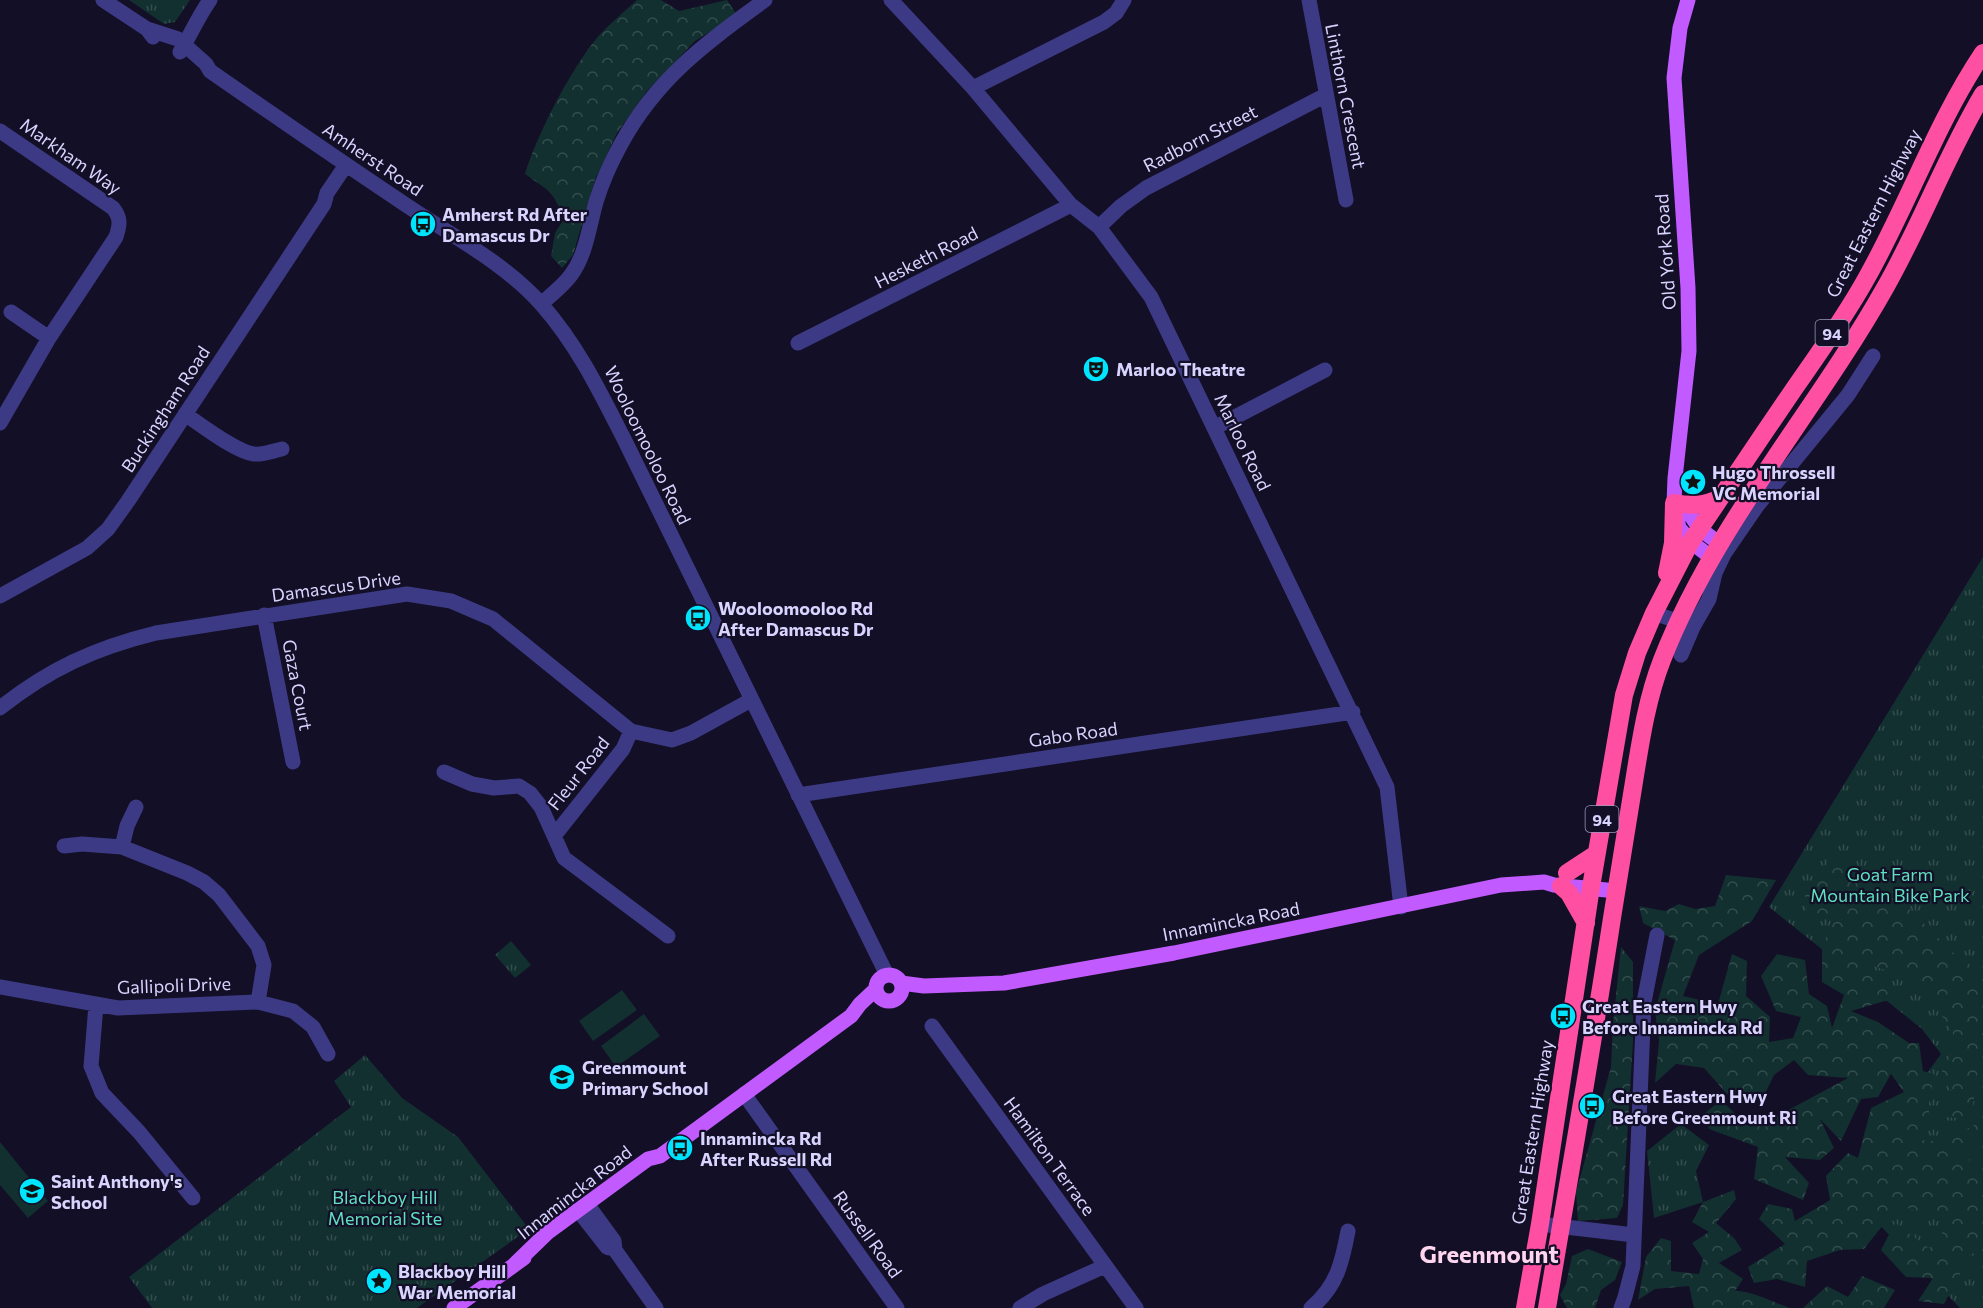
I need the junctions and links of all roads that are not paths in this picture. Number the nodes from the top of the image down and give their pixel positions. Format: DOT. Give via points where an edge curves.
graph roads {
  1 [pos="103,0"];
  2 [pos="210,0"];
  3 [pos="765,0"];
  4 [pos="891,0"];
  5 [pos="1124,0"];
  6 [pos="1309,0"];
  7 [pos="1688,0"];
  8 [pos="179,45"];
  9 [pos="1983,53"];
  10 [pos="973,88"];
  11 [pos="1983,94"];
  12 [pos="1326,95"];
  13 [pos="0,131"];
  14 [pos="350,168"];
  15 [pos="1346,200"];
  16 [pos="1071,205"];
  17 [pos="1099,228"];
  18 [pos="541,304"];
  19 [pos="11,312"];
  20 [pos="49,338"];
  21 [pos="798,343"];
  22 [pos="1873,356"];
  23 [pos="1325,370"];
  24 [pos="185,414"];
  25 [pos="0,423"];
  26 [pos="1214,428"];
  27 [pos="282,449"];
  28 [pos="1720,498"];
  29 [pos="1674,503"];
  30 [pos="1696,535"];
  31 [pos="1716,551"];
  32 [pos="0,596"];
  33 [pos="1657,607"];
  34 [pos="264,615"];
  35 [pos="1686,624"];
  36 [pos="1681,655"];
  37 [pos="751,700"];
  38 [pos="0,708"];
  39 [pos="1353,712"];
  40 [pos="631,731"];
  41 [pos="293,762"];
  42 [pos="444,772"];
  43 [pos="798,795"];
  44 [pos="136,807"];
  45 [pos="554,836"];
  46 [pos="64,846"];
  47 [pos="122,847"];
  48 [pos="1596,854"];
  49 [pos="1558,880"];
  50 [pos="1592,882"];
  51 [pos="1618,885"];
  52 [pos="1401,907"];
  53 [pos="1586,923"];
  54 [pos="1657,935"];
  55 [pos="668,936"];
  56 [pos="881,986"];
  57 [pos="0,987"];
  58 [pos="901,987"];
  59 [pos="258,1002"];
  60 [pos="96,1005"];
  61 [pos="932,1026"];
  62 [pos="328,1054"];
  63 [pos="744,1094"];
  64 [pos="193,1198"];
  65 [pos="586,1211"];
  66 [pos="1540,1224"];
  67 [pos="1561,1227"];
  68 [pos="1348,1231"];
  69 [pos="1634,1235"];
  70 [pos="1105,1266"];
  71 [pos="454,1308"];
  72 [pos="656,1308"];
  73 [pos="897,1308"];
  74 [pos="1020,1308"];
  75 [pos="1136,1308"];
  76 [pos="1311,1308"];
  77 [pos="1525,1308"];
  78 [pos="1547,1308"];
  79 [pos="1621,1308"];
  1 -- 8 [label="street, Amherst Road"];
  2 -- 8 [label="street" via="195,28"];
  3 -- 18 [label="street" via="708,41 645,106 605,177 571,275"];
  4 -- 10 [label="street, Marloo Road"];
  5 -- 10 [label="street" via="1116,14 1104,22"];
  6 -- 12 [label="street, Linthorn Crescent"];
  7 -- 29 [label="main road, Old York Road" via="1674,78 1689,351"];
  8 -- 14 [label="street, Amherst Road" via="210,71"];
  9 -- 28 [label="highway, Great Eastern Highway / 94" via="1947,114 1866,279"];
  10 -- 16 [label="street, Marloo Road"];
  11 -- 31 [label="highway, 94" via="1886,288"];
  12 -- 15 [label="street, Linthorn Crescent"];
  12 -- 17 [label="street, Radborn Street" via="1146,188"];
  13 -- 20 [label="street, Markham Way" via="105,201 119,215 116,237"];
  14 -- 18 [label="street, Amherst Road" via="497,265"];
  14 -- 24 [label="street, Buckingham Road" via="327,192 324,204"];
  16 -- 17 [label="street, Marloo Road"];
  16 -- 21 [label="street, Hesketh Road"];
  17 -- 26 [label="street, Marloo Road" via="1150,297"];
  18 -- 37 [label="street, Wooloomooloo Road" via="586,365"];
  19 -- 20 [label="street"];
  20 -- 25 [label="street, Markham Way"];
  22 -- 35 [label="street" via="1848,395 1757,506 1724,554 1709,599"];
  23 -- 26 [label="street"];
  24 -- 27 [label="street" via="251,454"];
  24 -- 32 [label="street, Buckingham Road" via="108,529 87,548"];
  26 -- 39 [label="street, Marloo Road"];
  28 -- 29 [label="highway" via="1709,504"];
  28 -- 30 [label="highway, Great Eastern Highway / 94"];
  29 -- 30 [label="main road" via="1687,510"];
  29 -- 33 [label="highway" via="1671,562"];
  30 -- 31 [label="main road"];
  30 -- 33 [label="highway, Great Eastern Highway / 94"];
  31 -- 35 [label="highway, 94"];
  33 -- 35 [label="street"];
  33 -- 48 [label="highway, Great Eastern Highway / 94" via="1624,695"];
  34 -- 38 [label="street, Damascus Drive" via="156,633 91,652 22,690"];
  34 -- 40 [label="street, Damascus Drive" via="407,594 451,601 493,619"];
  34 -- 41 [label="street, Gaza Court"];
  35 -- 36 [label="street"];
  35 -- 51 [label="highway, 94" via="1662,661 1641,735"];
  37 -- 40 [label="street, Damascus Drive" via="672,740"];
  37 -- 43 [label="street, Wooloomooloo Road"];
  39 -- 43 [label="street, Gabo Road"];
  39 -- 52 [label="street, Marloo Road" via="1387,787"];
  40 -- 45 [label="street, Fleur Road" via="623,749"];
  42 -- 45 [label="street" via="472,784 494,788 519,786 541,807"];
  43 -- 56 [label="street, Wooloomooloo Road" via="877,960"];
  44 -- 47 [label="street"];
  45 -- 55 [label="street" via="564,858"];
  46 -- 47 [label="street"];
  47 -- 59 [label="street" via="187,873 219,895 258,946 264,965"];
  48 -- 49 [label="highway"];
  48 -- 50 [label="highway, Great Eastern Highway / 94"];
  49 -- 50 [label="main road, Innamincka Road"];
  49 -- 52 [label="main road, Innamincka Road" via="1501,885"];
  49 -- 53 [label="highway"];
  50 -- 51 [label="main road, Innamincka Road"];
  50 -- 53 [label="highway, Great Eastern Highway / 94"];
  51 -- 67 [label="highway, 94"];
  52 -- 58 [label="main road, Innamincka Road" via="1004,983 924,986 919,991"];
  53 -- 66 [label="highway, Great Eastern Highway / 94"];
  54 -- 69 [label="street" via="1644,1002"];
  56 -- 58 [label="main road" via="895,977"];
  56 -- 58 [label="main road, Innamincka Road" via="894,1000"];
  56 -- 63 [label="main road, Innamincka Road" via="863,1013 851,1016"];
  57 -- 60 [label="street, Gallipoli Drive"];
  59 -- 60 [label="street, Gallipoli Drive"];
  59 -- 62 [label="street, Gallipoli Drive" via="293,1011 313,1027"];
  60 -- 64 [label="street" via="91,1066 102,1093 140,1132"];
  61 -- 70 [label="street, Hamilton Terrace"];
  63 -- 65 [label="main road, Innamincka Road" via="660,1156 648,1159"];
  63 -- 73 [label="street, Russell Road"];
  65 -- 71 [label="main road, Innamincka Road" via="547,1233 515,1264"];
  65 -- 72 [label="street" via="614,1241 615,1250"];
  66 -- 67 [label="street"];
  66 -- 77 [label="highway, Great Eastern Highway / 94"];
  67 -- 69 [label="street"];
  67 -- 78 [label="highway, 94"];
  68 -- 76 [label="street" via="1341,1268"];
  69 -- 79 [label="street" via="1633,1266"];
  70 -- 74 [label="street"];
  70 -- 75 [label="street, Hamilton Terrace"];
}
